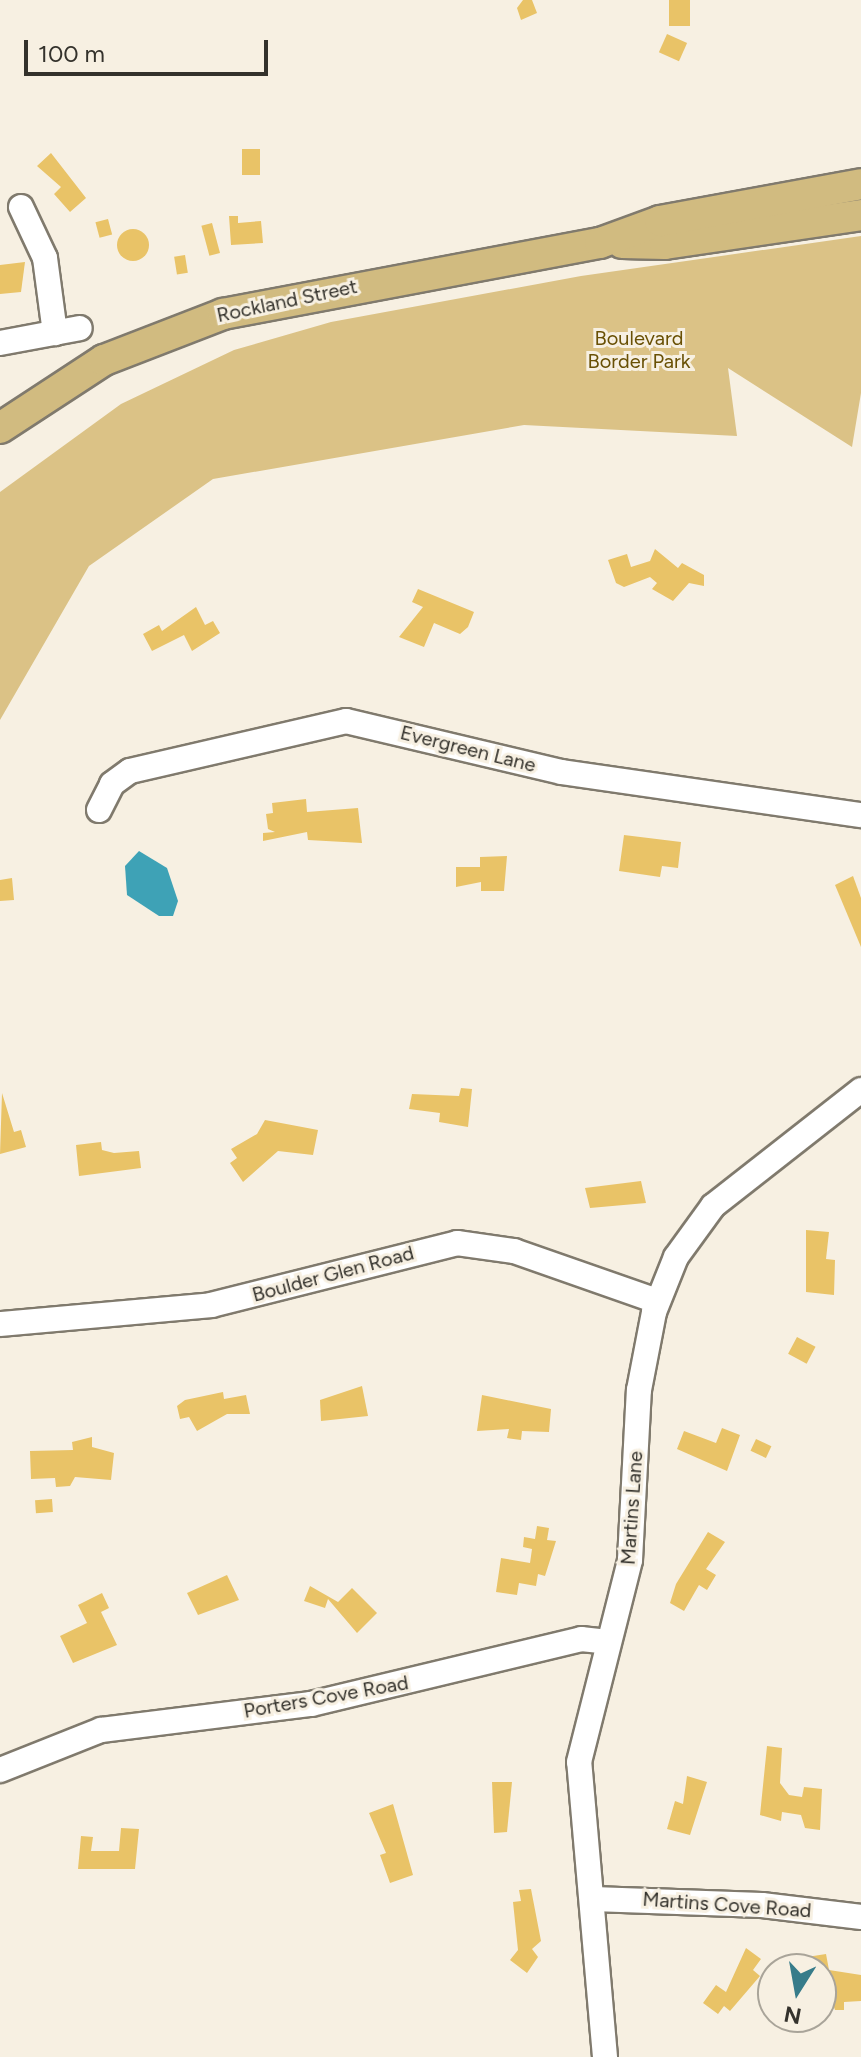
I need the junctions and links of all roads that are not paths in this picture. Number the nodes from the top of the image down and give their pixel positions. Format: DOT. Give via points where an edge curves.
graph roads {
  1 [pos="861,184"];
  2 [pos="21,207"];
  3 [pos="861,215"];
  4 [pos="600,243"];
  5 [pos="80,328"];
  6 [pos="55,333"];
  7 [pos="0,343"];
  8 [pos="35,401"];
  9 [pos="0,403"];
  10 [pos="0,428"];
  11 [pos="99,810"];
  12 [pos="861,815"];
  13 [pos="861,1090"];
  14 [pos="657,1301"];
  15 [pos="0,1324"];
  16 [pos="608,1642"];
  17 [pos="0,1770"];
  18 [pos="593,1899"];
  19 [pos="861,1917"];
  20 [pos="605,2057"];
  1 -- 4 [label="main road, Rockland Street" via="660,221"];
  2 -- 6 [label="street" via="45,258"];
  3 -- 4 [label="main road, Rockland Street" via="665,244"];
  4 -- 8 [label="main road, Rockland Street" via="223,314 134,345"];
  5 -- 6 [label="street"];
  6 -- 7 [label="street"];
  8 -- 9 [label="main road"];
  8 -- 10 [label="main road, Rockland Street"];
  11 -- 12 [label="street, Evergreen Lane" via="112,784 130,771 346,721 562,772"];
  13 -- 14 [label="street, Martins Lane" via="713,1206 676,1257"];
  14 -- 15 [label="street, Boulder Glen Road" via="514,1251 457,1243 211,1305"];
  14 -- 16 [label="street, Martins Lane" via="639,1390 633,1542"];
  16 -- 17 [label="street, Porters Cove Road" via="581,1639 311,1704 101,1730"];
  16 -- 18 [label="street, Martins Lane" via="579,1754"];
  18 -- 19 [label="street, Martins Cove Road" via="762,1905"];
  18 -- 20 [label="street, Martins Lane"];
}
